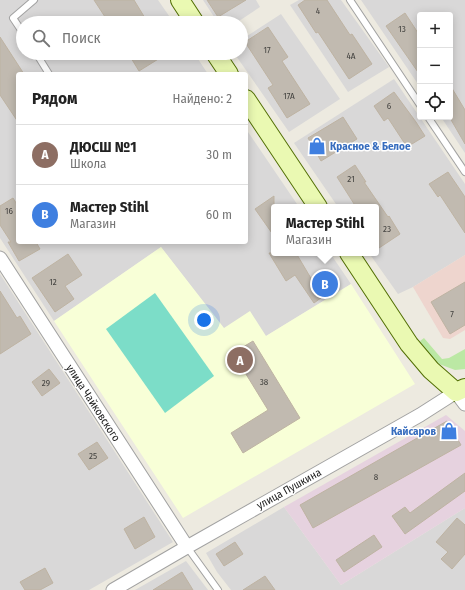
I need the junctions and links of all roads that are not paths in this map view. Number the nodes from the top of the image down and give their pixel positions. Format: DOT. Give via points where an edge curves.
graph roads {
  1 [pos="34,0"];
  2 [pos="180,0"];
  3 [pos="350,0"];
  4 [pos="190,16"];
  5 [pos="16,22"];
  6 [pos="40,60"];
  7 [pos="220,60"];
  8 [pos="48,72"];
  9 [pos="228,72"];
  10 [pos="417,100"];
  11 [pos="248,102"];
  12 [pos="430,120"];
  13 [pos="465,172"];
  14 [pos="316,204"];
  15 [pos="351,256"];
  16 [pos="0,258"];
  17 [pos="462,395"];
  18 [pos="186,547"];
  19 [pos="113,590"];
  20 [pos="218,590"];
  1 -- 5 [label="lane" via="13,18"];
  2 -- 4 [label="main road"];
  3 -- 10 [label="lane"];
  6 -- 8 [label="lane"];
  7 -- 9 [label="main road"];
  11 -- 14 [label="main road"];
  12 -- 13 [label="lane"];
  15 -- 17 [label="main road" via="409,344 431,370"];
  16 -- 18 [label="street, улица Чайковского"];
  17 -- 18 [label="street, улица Пушкина" via="413,418"];
  18 -- 19 [label="street, улица Пушкина"];
  18 -- 20 [label="lane"];
}
